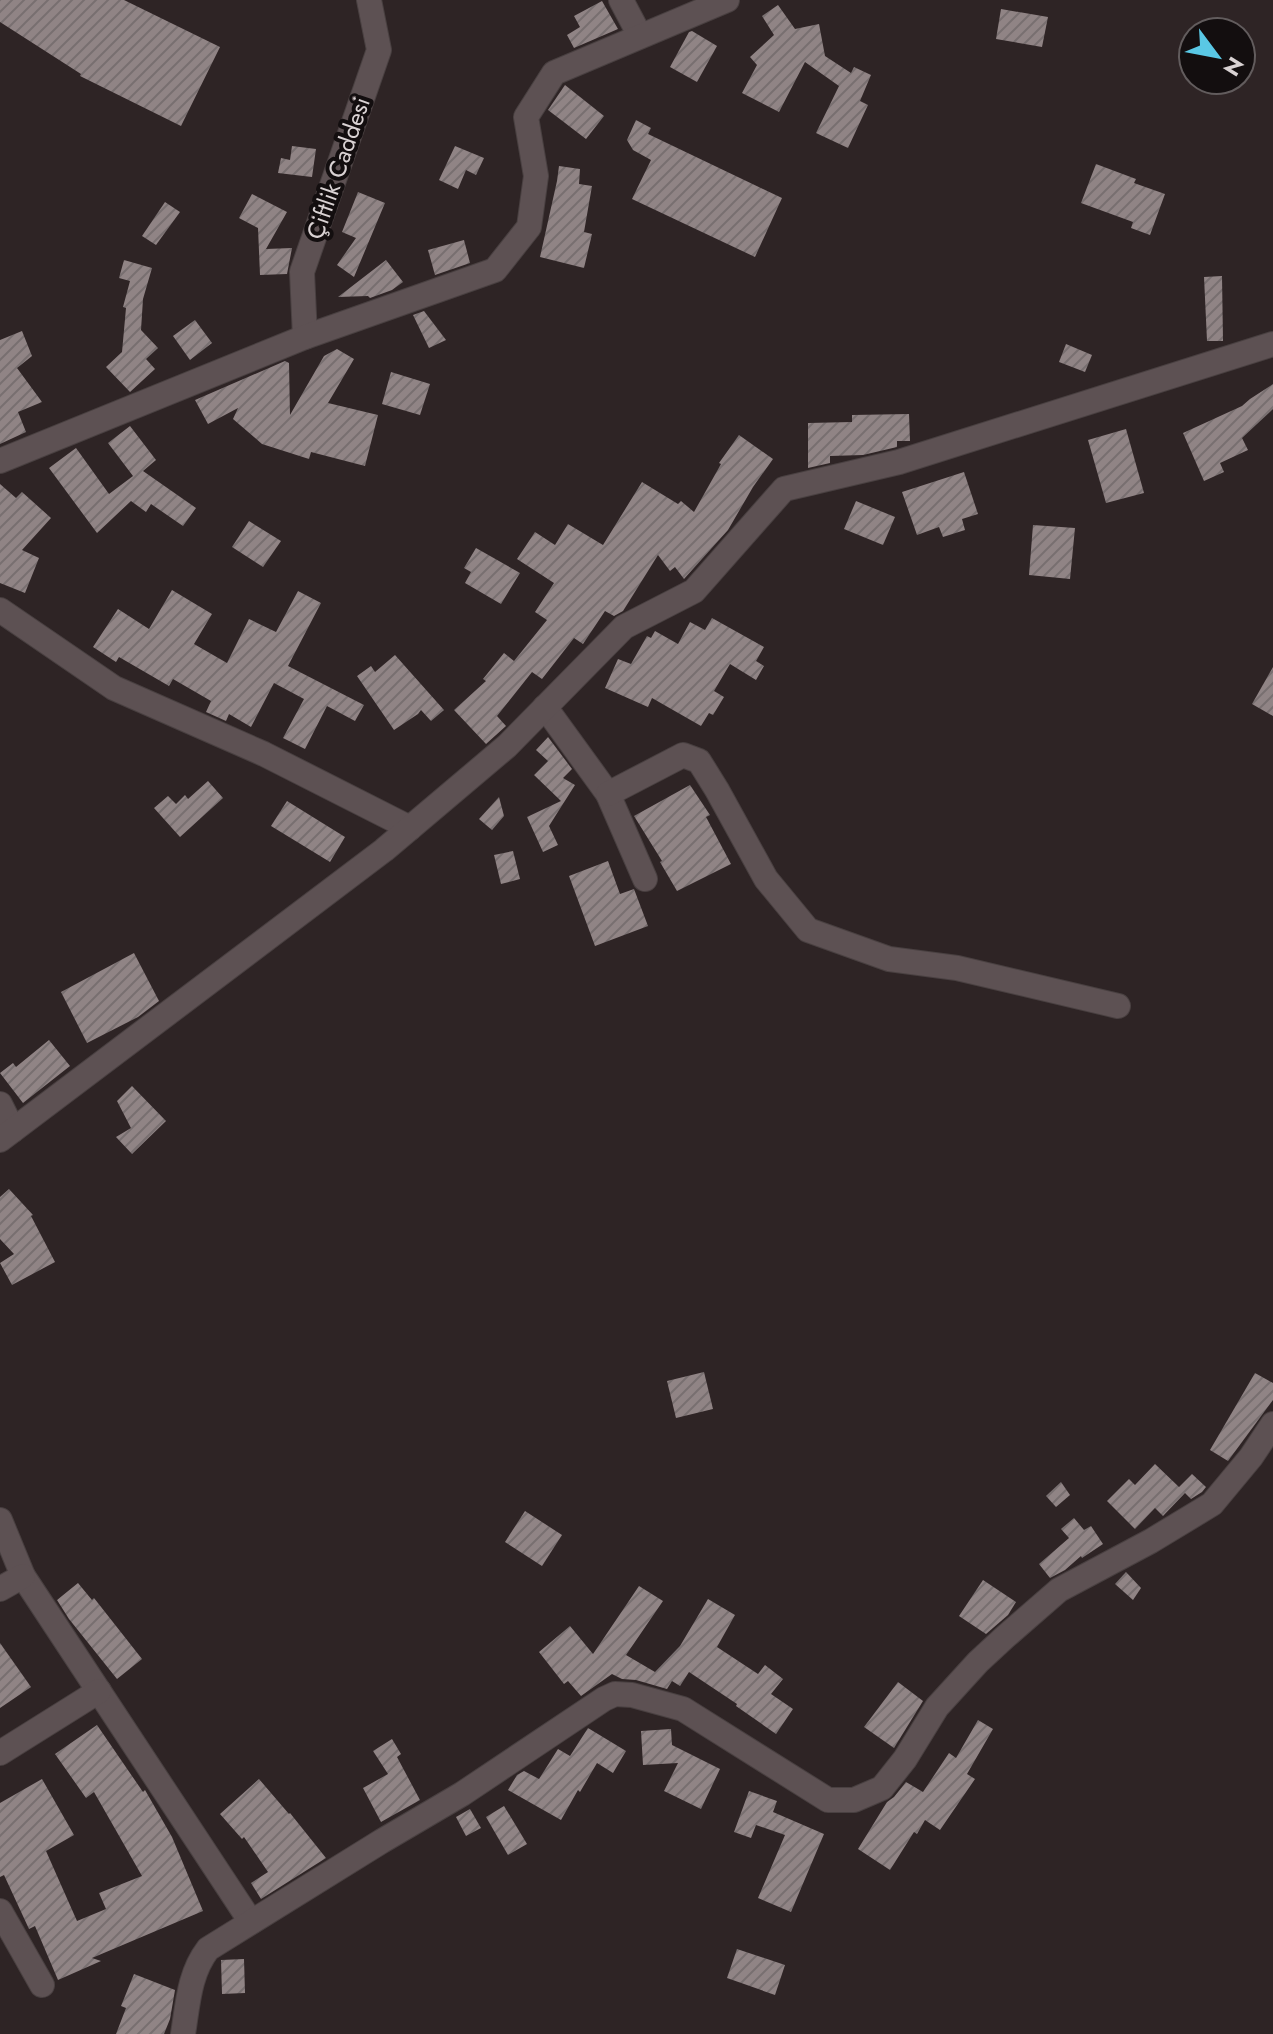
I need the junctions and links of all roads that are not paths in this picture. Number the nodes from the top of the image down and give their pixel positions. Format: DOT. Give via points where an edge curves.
graph roads {
  1 [pos="369,0"];
  2 [pos="621,0"];
  3 [pos="727,0"];
  4 [pos="640,36"];
  5 [pos="305,337"];
  6 [pos="1273,344"];
  7 [pos="0,461"];
  8 [pos="0,610"];
  9 [pos="545,707"];
  10 [pos="608,794"];
  11 [pos="410,828"];
  12 [pos="645,879"];
  13 [pos="1118,1006"];
  14 [pos="0,1104"];
  15 [pos="7,1135"];
  16 [pos="1273,1424"];
  17 [pos="0,1520"];
  18 [pos="23,1576"];
  19 [pos="0,1589"];
  20 [pos="99,1691"];
  21 [pos="0,1753"];
  22 [pos="0,1911"];
  23 [pos="251,1922"];
  24 [pos="42,1985"];
  25 [pos="183,2034"];
  1 -- 5 [label="street, Çiftlik Caddesi" via="379,50 302,272"];
  2 -- 4 [label="street"];
  3 -- 4 [label="street"];
  4 -- 5 [label="street" via="554,73 526,117 536,176 529,227 495,270"];
  5 -- 7 [label="street"];
  6 -- 9 [label="street" via="899,462 784,489 694,591 624,627"];
  8 -- 11 [label="street" via="114,688 264,754"];
  9 -- 10 [label="street"];
  9 -- 11 [label="street"];
  10 -- 12 [label="street"];
  10 -- 13 [label="street" via="683,755 699,761 766,879 808,930 889,959 957,968"];
  11 -- 15 [label="street"];
  14 -- 15 [label="street"];
  16 -- 23 [label="street" via="1212,1504 1059,1590 978,1662 937,1707 882,1788 854,1800 828,1800 683,1709 615,1694"];
  17 -- 18 [label="street"];
  18 -- 19 [label="street"];
  18 -- 20 [label="street"];
  20 -- 21 [label="street"];
  20 -- 23 [label="street"];
  22 -- 24 [label="street"];
  23 -- 25 [label="street" via="208,1949 198,1962"];
}
